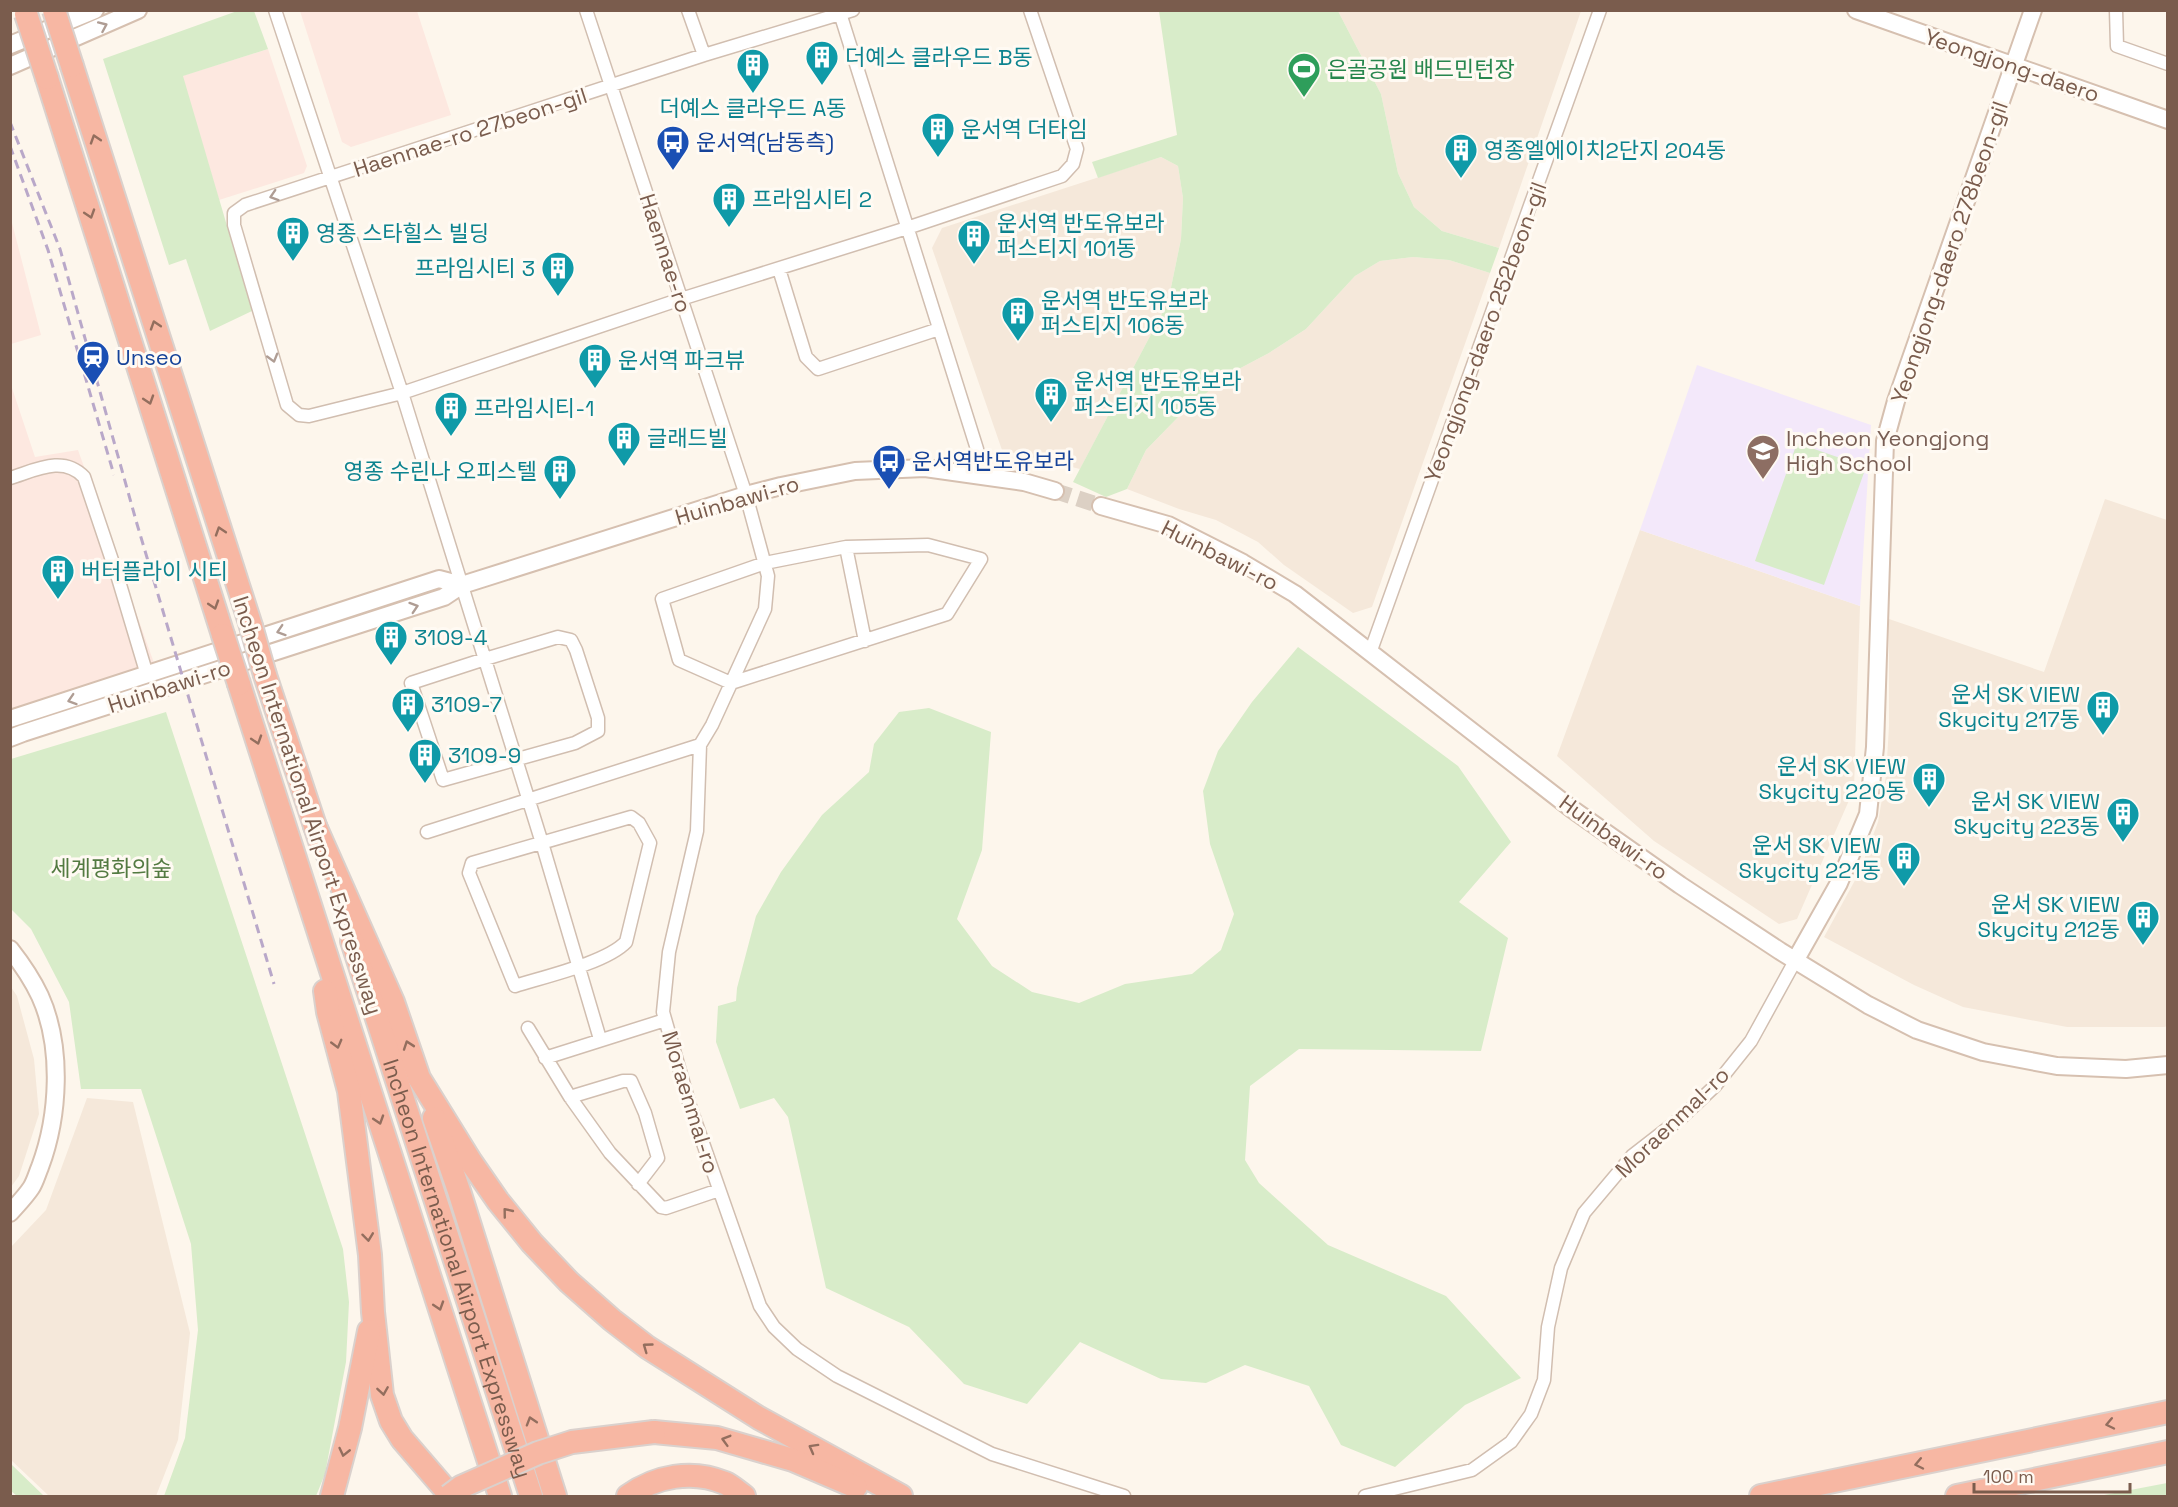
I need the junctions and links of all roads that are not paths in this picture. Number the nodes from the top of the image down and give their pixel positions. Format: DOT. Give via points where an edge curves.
graph roads {
  1 [pos="54,10"];
  2 [pos="95,10"];
  3 [pos="138,10"];
  4 [pos="275,10"];
  5 [pos="586,10"];
  6 [pos="688,10"];
  7 [pos="853,10"];
  8 [pos="1030,10"];
  9 [pos="1600,10"];
  10 [pos="1856,10"];
  11 [pos="2033,10"];
  12 [pos="2116,10"];
  13 [pos="26,12"];
  14 [pos="840,13"];
  15 [pos="10,45"];
  16 [pos="704,55"];
  17 [pos="2168,64"];
  18 [pos="2014,65"];
  19 [pos="10,66"];
  20 [pos="611,86"];
  21 [pos="2168,120"];
  22 [pos="330,178"];
  23 [pos="907,228"];
  24 [pos="779,269"];
  25 [pos="681,299"];
  26 [pos="939,330"];
  27 [pos="402,393"];
  28 [pos="970,474"];
  29 [pos="10,478"];
  30 [pos="1055,491"];
  31 [pos="746,495"];
  32 [pos="1101,506"];
  33 [pos="846,547"];
  34 [pos="765,563"];
  35 [pos="462,585"];
  36 [pos="865,641"];
  37 [pos="1370,653"];
  38 [pos="485,658"];
  39 [pos="147,675"];
  40 [pos="731,683"];
  41 [pos="10,719"];
  42 [pos="10,738"];
  43 [pos="700,746"];
  44 [pos="517,760"];
  45 [pos="528,801"];
  46 [pos="315,826"];
  47 [pos="426,832"];
  48 [pos="542,843"];
  49 [pos="316,925"];
  50 [pos="10,949"];
  51 [pos="1795,961"];
  52 [pos="578,966"];
  53 [pos="665,1020"];
  54 [pos="528,1028"];
  55 [pos="600,1039"];
  56 [pos="545,1058"];
  57 [pos="2168,1065"];
  58 [pos="420,1078"];
  59 [pos="570,1097"];
  60 [pos="638,1184"];
  61 [pos="719,1190"];
  62 [pos="10,1213"];
  63 [pos="373,1312"];
  64 [pos="2168,1412"];
  65 [pos="2168,1452"];
  66 [pos="332,1497"];
  67 [pos="450,1497"];
  68 [pos="500,1497"];
  69 [pos="531,1497"];
  70 [pos="555,1497"];
  71 [pos="628,1497"];
  72 [pos="744,1497"];
  73 [pos="879,1497"];
  74 [pos="901,1497"];
  75 [pos="1124,1497"];
  76 [pos="1365,1497"];
  77 [pos="1761,1497"];
  78 [pos="1957,1497"];
  46 -- 1 [label="highway, Incheon International Airport Expressway, one-way, bridge"];
  2 -- 15 [label="street"];
  19 -- 3 [label="street, one-way"];
  4 -- 22 [label="street"];
  5 -- 20 [label="street, Haennae-ro"];
  6 -- 16 [label="street"];
  7 -- 14 [label="street, Haennae-ro 27beon-gil"];
  8 -- 23 [label="street" via="1077,149 1073,164 1062,176"];
  9 -- 37 [label="street, Yeongjong-daero 252beon-gil"];
  10 -- 18 [label="street, Yeongjong-daero"];
  11 -- 18 [label="street, Yeongjong-daero 278beon-gil"];
  12 -- 17 [label="street" via="2116,46"];
  13 -- 49 [label="highway, Incheon International Airport Expressway, one-way, bridge"];
  14 -- 16 [label="street, Haennae-ro 27beon-gil"];
  14 -- 23 [label="street"];
  16 -- 20 [label="street, Haennae-ro 27beon-gil"];
  18 -- 21 [label="street, Yeongjong-daero"];
  18 -- 51 [label="street, Yeongjong-daero 278beon-gil" via="1885,441 1875,747 1868,814 1839,883"];
  20 -- 22 [label="street, Haennae-ro 27beon-gil"];
  20 -- 25 [label="street, Haennae-ro"];
  22 -- 27 [label="street"];
  22 -- 27 [label="street, Haennae-ro 27beon-gil, one-way" via="245,205 234,213 234,225 284,397 293,411 309,416"];
  23 -- 24 [label="street"];
  23 -- 26 [label="street"];
  24 -- 25 [label="street"];
  24 -- 26 [label="street" via="806,357 818,369"];
  25 -- 27 [label="street"];
  25 -- 31 [label="street, Haennae-ro"];
  26 -- 28 [label="street" via="977,449"];
  27 -- 35 [label="street"];
  28 -- 30 [label="street, Huinbawi-ro"];
  28 -- 31 [label="street, Huinbawi-ro" via="925,468 855,471"];
  29 -- 39 [label="street" via="57,465 73,468 84,477"];
  31 -- 34 [label="street, Moraenmal-ro"];
  31 -- 35 [label="street, Huinbawi-ro"];
  32 -- 37 [label="street, Huinbawi-ro" via="1168,525 1243,563 1295,594"];
  33 -- 34 [label="street"];
  33 -- 36 [label="street"];
  33 -- 36 [label="street" via="928,545 981,559 946,614"];
  34 -- 40 [label="street, Moraenmal-ro" via="765,609"];
  34 -- 40 [label="street" via="662,599 679,660"];
  35 -- 38 [label="street"];
  35 -- 39 [label="street, Huinbawi-ro, one-way" via="439,579"];
  42 -- 35 [label="street, Huinbawi-ro, one-way" via="444,597"];
  36 -- 40 [label="street"];
  37 -- 51 [label="street, Huinbawi-ro" via="1572,809"];
  38 -- 44 [label="street"];
  38 -- 44 [label="street" via="411,683 443,780"];
  38 -- 44 [label="street" via="558,637 571,640 598,718 598,730 575,743"];
  39 -- 41 [label="street, Huinbawi-ro, one-way"];
  40 -- 43 [label="street, Moraenmal-ro"];
  43 -- 45 [label="street"];
  43 -- 53 [label="street, Moraenmal-ro" via="697,831 669,952"];
  44 -- 45 [label="street"];
  45 -- 47 [label="street"];
  45 -- 48 [label="street"];
  58 -- 46 [label="highway, one-way" via="393,1002"];
  46 -- 69 [label="highway, Incheon International Airport Expressway"];
  48 -- 52 [label="street"];
  48 -- 52 [label="street" via="472,863 469,873 514,986"];
  48 -- 52 [label="street" via="630,817 639,823 650,843 626,942 618,950"];
  49 -- 63 [label="highway, one-way" via="328,1012 349,1091 370,1255"];
  49 -- 68 [label="highway, Incheon International Airport Expressway, one-way"];
  50 -- 62 [label="street" via="40,997 52,1035 56,1076 54,1113 46,1148 32,1187"];
  51 -- 57 [label="street, Huinbawi-ro" via="1917,1030 1983,1052 2057,1066 2126,1069"];
  51 -- 76 [label="street, Moraenmal-ro" via="1751,1041 1715,1086 1632,1156 1584,1213 1561,1268 1548,1327 1544,1380 1531,1414 1510,1442 1472,1470"];
  52 -- 55 [label="street"];
  53 -- 55 [label="street"];
  53 -- 61 [label="street, Moraenmal-ro"];
  54 -- 56 [label="street"];
  55 -- 56 [label="street"];
  56 -- 59 [label="street"];
  70 -- 58 [label="highway, one-way"];
  74 -- 58 [label="highway, one-way" via="717,1393 612,1320 569,1282 498,1201"];
  59 -- 60 [label="street"];
  59 -- 60 [label="street" via="631,1081 658,1158"];
  60 -- 61 [label="street" via="666,1208"];
  61 -- 75 [label="street, Moraenmal-ro" via="760,1306 774,1327 797,1349 837,1376 992,1454"];
  63 -- 66 [label="highway, one-way"];
  63 -- 67 [label="highway, one-way" via="382,1395 391,1421"];
  64 -- 77 [label="highway, one-way"];
  65 -- 78 [label="highway"];
  73 -- 67 [label="highway, one-way, bridge" via="793,1460 717,1437 654,1432 572,1442 461,1487"];
  71 -- 72 [label="highway" via="643,1486 674,1476 726,1484"];
}
